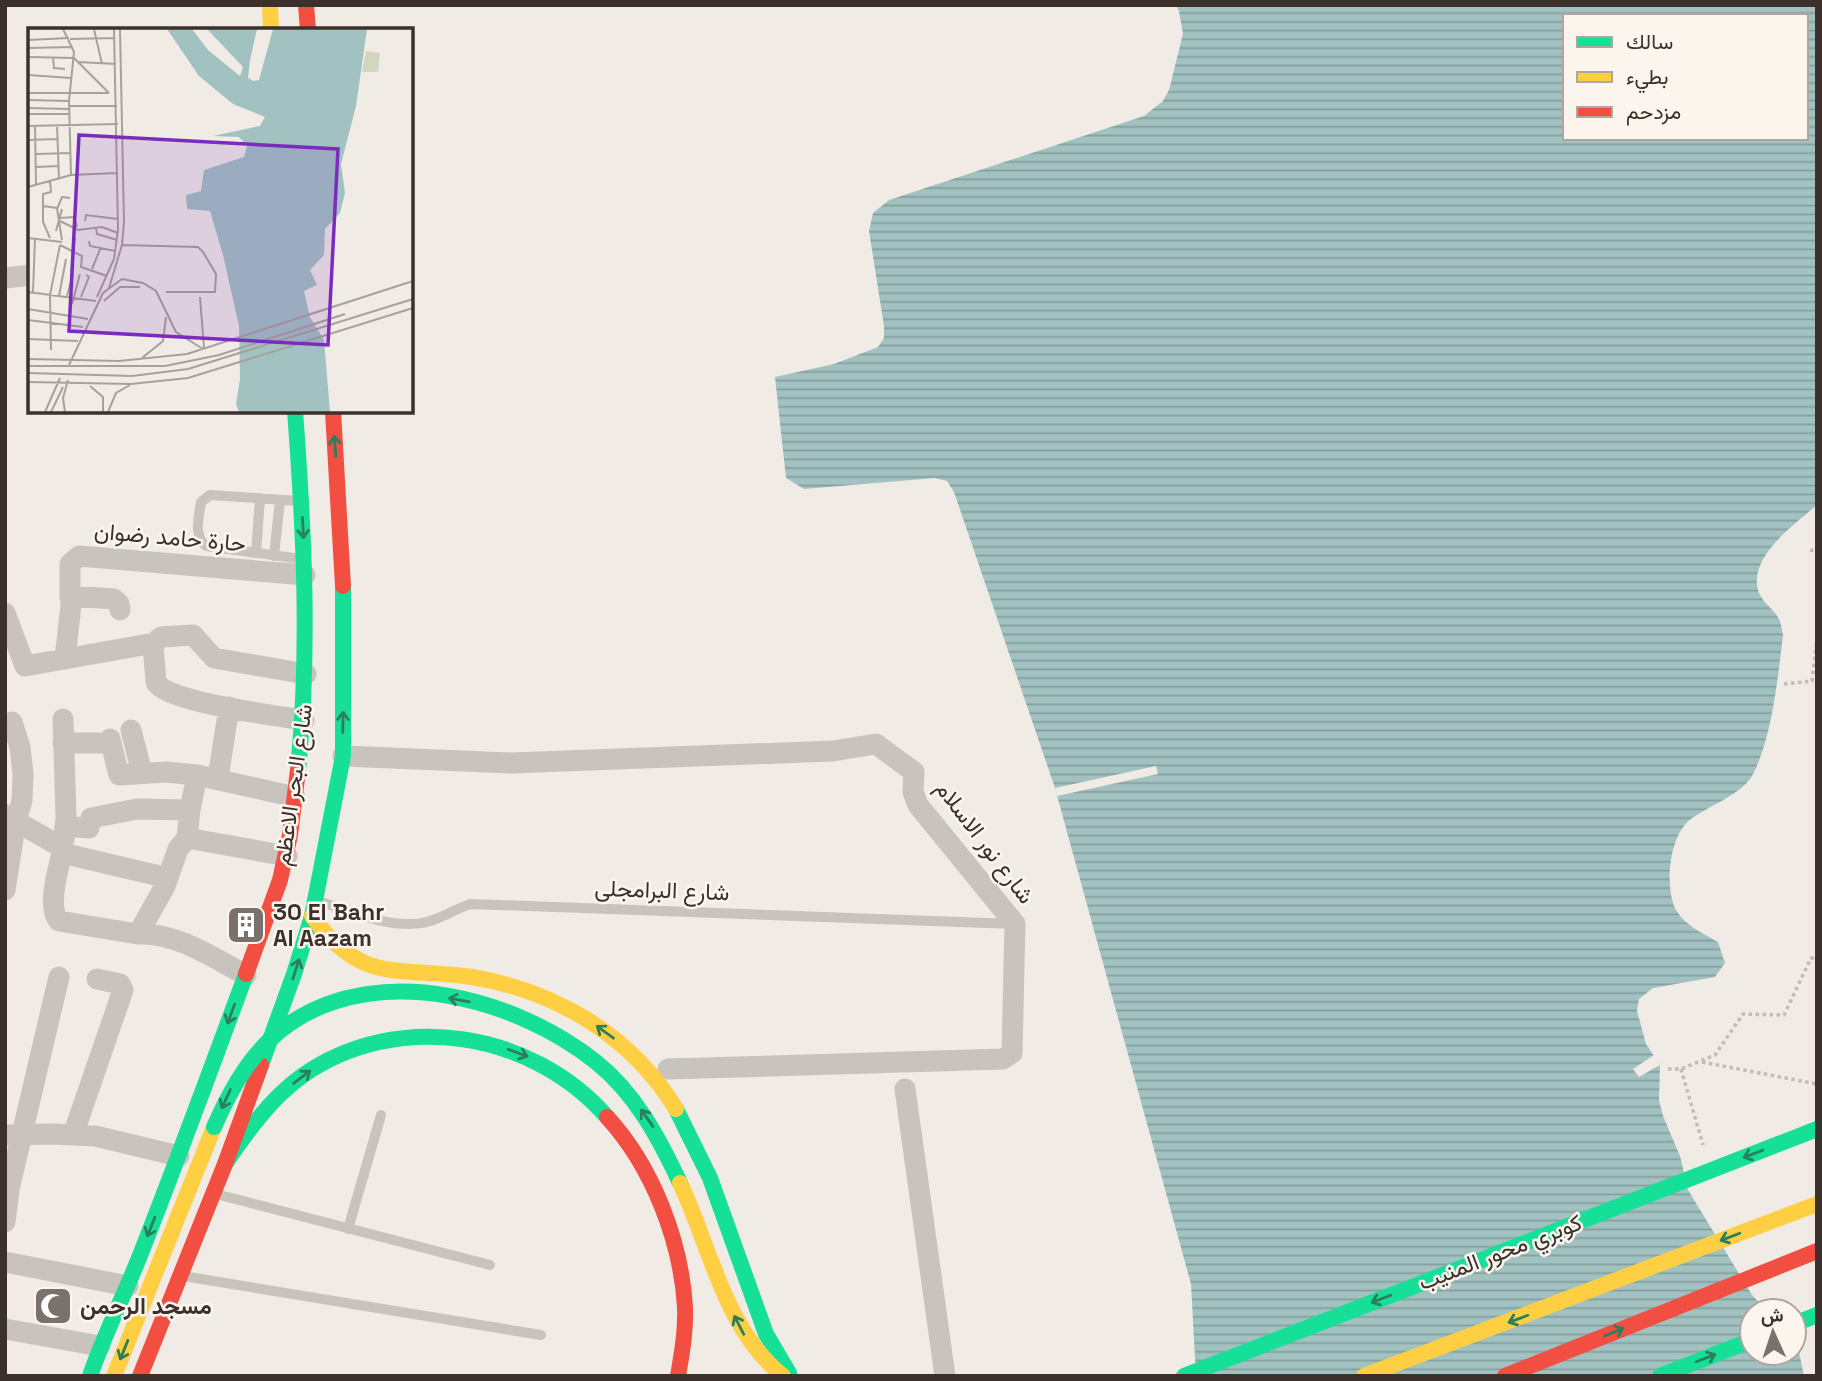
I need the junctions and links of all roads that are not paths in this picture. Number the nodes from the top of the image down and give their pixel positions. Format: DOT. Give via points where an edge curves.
graph roads {
  1 [pos="270,5"];
  2 [pos="306,5"];
  3 [pos="271,28"];
  4 [pos="308,28"];
  5 [pos="28,275"];
  6 [pos="5,278"];
  7 [pos="295,413"];
  8 [pos="333,413"];
  9 [pos="260,498"];
  10 [pos="280,500"];
  11 [pos="302,501"];
  12 [pos="256,553"];
  13 [pos="274,555"];
  14 [pos="305,567"];
  15 [pos="70,598"];
  16 [pos="120,610"];
  17 [pos="5,613"];
  18 [pos="10,642"];
  19 [pos="153,645"];
  20 [pos="65,659"];
  21 [pos="306,674"];
  22 [pos="229,707"];
  23 [pos="63,719"];
  24 [pos="304,720"];
  25 [pos="12,722"];
  26 [pos="131,730"];
  27 [pos="63,743"];
  28 [pos="343,756"];
  29 [pos="142,773"];
  30 [pos="207,777"];
  31 [pos="295,797"];
  32 [pos="190,810"];
  33 [pos="11,818"];
  34 [pos="65,826"];
  35 [pos="175,844"];
  36 [pos="62,851"];
  37 [pos="287,856"];
  38 [pos="168,878"];
  39 [pos="5,890"];
  40 [pos="313,908"];
  41 [pos="1015,923"];
  42 [pos="138,934"];
  43 [pos="246,975"];
  44 [pos="59,977"];
  45 [pos="97,979"];
  46 [pos="668,1069"];
  47 [pos="905,1088"];
  48 [pos="381,1115"];
  49 [pos="1817,1129"];
  50 [pos="14,1134"];
  51 [pos="73,1135"];
  52 [pos="179,1156"];
  53 [pos="225,1164"];
  54 [pos="213,1194"];
  55 [pos="1817,1204"];
  56 [pos="5,1222"];
  57 [pos="348,1229"];
  58 [pos="1817,1251"];
  59 [pos="5,1262"];
  60 [pos="490,1265"];
  61 [pos="180,1275"];
  62 [pos="128,1286"];
  63 [pos="5,1329"];
  64 [pos="541,1335"];
  65 [pos="1738,1345"];
  66 [pos="100,1346"];
  67 [pos="90,1376"];
  68 [pos="114,1376"];
  69 [pos="140,1376"];
  70 [pos="678,1376"];
  71 [pos="783,1376"];
  72 [pos="791,1376"];
  73 [pos="944,1376"];
  74 [pos="1184,1376"];
  75 [pos="1364,1376"];
  76 [pos="1505,1376"];
  77 [pos="1660,1376"];
  1 -- 3 [label="main road"];
  2 -- 4 [label="main road"];
  5 -- 6 [label="street"];
  7 -- 11 [label="main road, شارع البحر الاعظم"];
  28 -- 8 [label="main road, شارع البحر الاعظم, one-way" via="343,595"];
  9 -- 10 [label="lane"];
  9 -- 12 [label="lane"];
  9 -- 12 [label="lane" via="206,497 201,502 198,534 206,546"];
  10 -- 11 [label="lane"];
  10 -- 13 [label="lane"];
  11 -- 14 [label="main road, شارع البحر الاعظم, one-way"];
  12 -- 13 [label="lane"];
  13 -- 14 [label="lane"];
  14 -- 15 [label="street, حارة حامد رضوان" via="79,556 70,564"];
  14 -- 21 [label="main road, شارع البحر الاعظم"];
  15 -- 16 [label="street" via="114,599"];
  15 -- 20 [label="street, حارة حامد رضوان"];
  17 -- 18 [label="street"];
  18 -- 20 [label="street" via="24,666"];
  19 -- 20 [label="street" via="115,658"];
  19 -- 21 [label="street" via="161,637 193,635 214,658"];
  19 -- 22 [label="street" via="159,688"];
  21 -- 24 [label="main road, شارع البحر الاعظم"];
  22 -- 24 [label="street"];
  22 -- 30 [label="street"];
  23 -- 27 [label="street"];
  24 -- 31 [label="main road, شارع البحر الاعظم"];
  25 -- 33 [label="street" via="23,774 22,801"];
  26 -- 29 [label="street"];
  27 -- 29 [label="street" via="105,741 119,775"];
  27 -- 34 [label="street"];
  28 -- 40 [label="main road, شارع البحر الاعظم"];
  28 -- 41 [label="street, شارع نور الاسلام" via="511,763 833,751 876,744 914,772 918,805"];
  29 -- 30 [label="street"];
  30 -- 31 [label="street"];
  30 -- 32 [label="street"];
  31 -- 37 [label="main road, شارع البحر الاعظم"];
  32 -- 34 [label="street" via="137,809 90,818 89,828"];
  32 -- 35 [label="street"];
  33 -- 36 [label="street"];
  33 -- 39 [label="street"];
  34 -- 36 [label="street"];
  35 -- 37 [label="street"];
  35 -- 38 [label="street"];
  36 -- 38 [label="street"];
  36 -- 42 [label="street" via="52,903 59,921"];
  37 -- 43 [label="main road, شارع البحر الاعظم"];
  38 -- 42 [label="street"];
  40 -- 41 [label="lane, شارع البرامجلى" via="411,924 471,904"];
  53 -- 40 [label="main road, شارع البحر الاعظم, one-way"];
  72 -- 40 [label="main road, one-way" via="765,1334 722,1208 684,1124 661,1085 631,1051 594,1023 514,988 475,978 370,965 347,955 328,938"];
  41 -- 46 [label="street, شارع نور الاسلام" via="1014,1046 1007,1058"];
  42 -- 43 [label="street" via="171,939"];
  43 -- 52 [label="main road, شارع البحر الاعظم, one-way"];
  44 -- 50 [label="street"];
  45 -- 51 [label="street" via="120,984 122,990"];
  47 -- 73 [label="street"];
  48 -- 57 [label="lane"];
  49 -- 74 [label="main road, كوبري محور المنيب, one-way, bridge"];
  50 -- 51 [label="street"];
  50 -- 56 [label="street"];
  51 -- 52 [label="street"];
  52 -- 62 [label="main road, شارع البحر الاعظم, one-way"];
  53 -- 54 [label="main road, شارع البحر الاعظم"];
  53 -- 70 [label="main road, one-way" via="259,1115 284,1090 345,1053 379,1041 450,1036 485,1041 526,1056 598,1106 626,1140 647,1178 677,1257 684,1297 685,1338"];
  54 -- 57 [label="lane"];
  54 -- 61 [label="main road, شارع البحر الاعظم"];
  55 -- 75 [label="main road, one-way"];
  57 -- 60 [label="lane"];
  76 -- 58 [label="main road, one-way"];
  59 -- 62 [label="street"];
  61 -- 64 [label="lane"];
  61 -- 69 [label="main road, شارع البحر الاعظم"];
  62 -- 66 [label="main road, شارع البحر الاعظم"];
  63 -- 66 [label="street"];
  77 -- 65 [label="main road, one-way"];
  66 -- 67 [label="main road, شارع البحر الاعظم"];
  71 -- 68 [label="main road, one-way, bridge" via="740,1330 671,1161 626,1090 570,1043 505,1011 420,993 386,992 321,1006 274,1036 243,1068 226,1096"];
}
